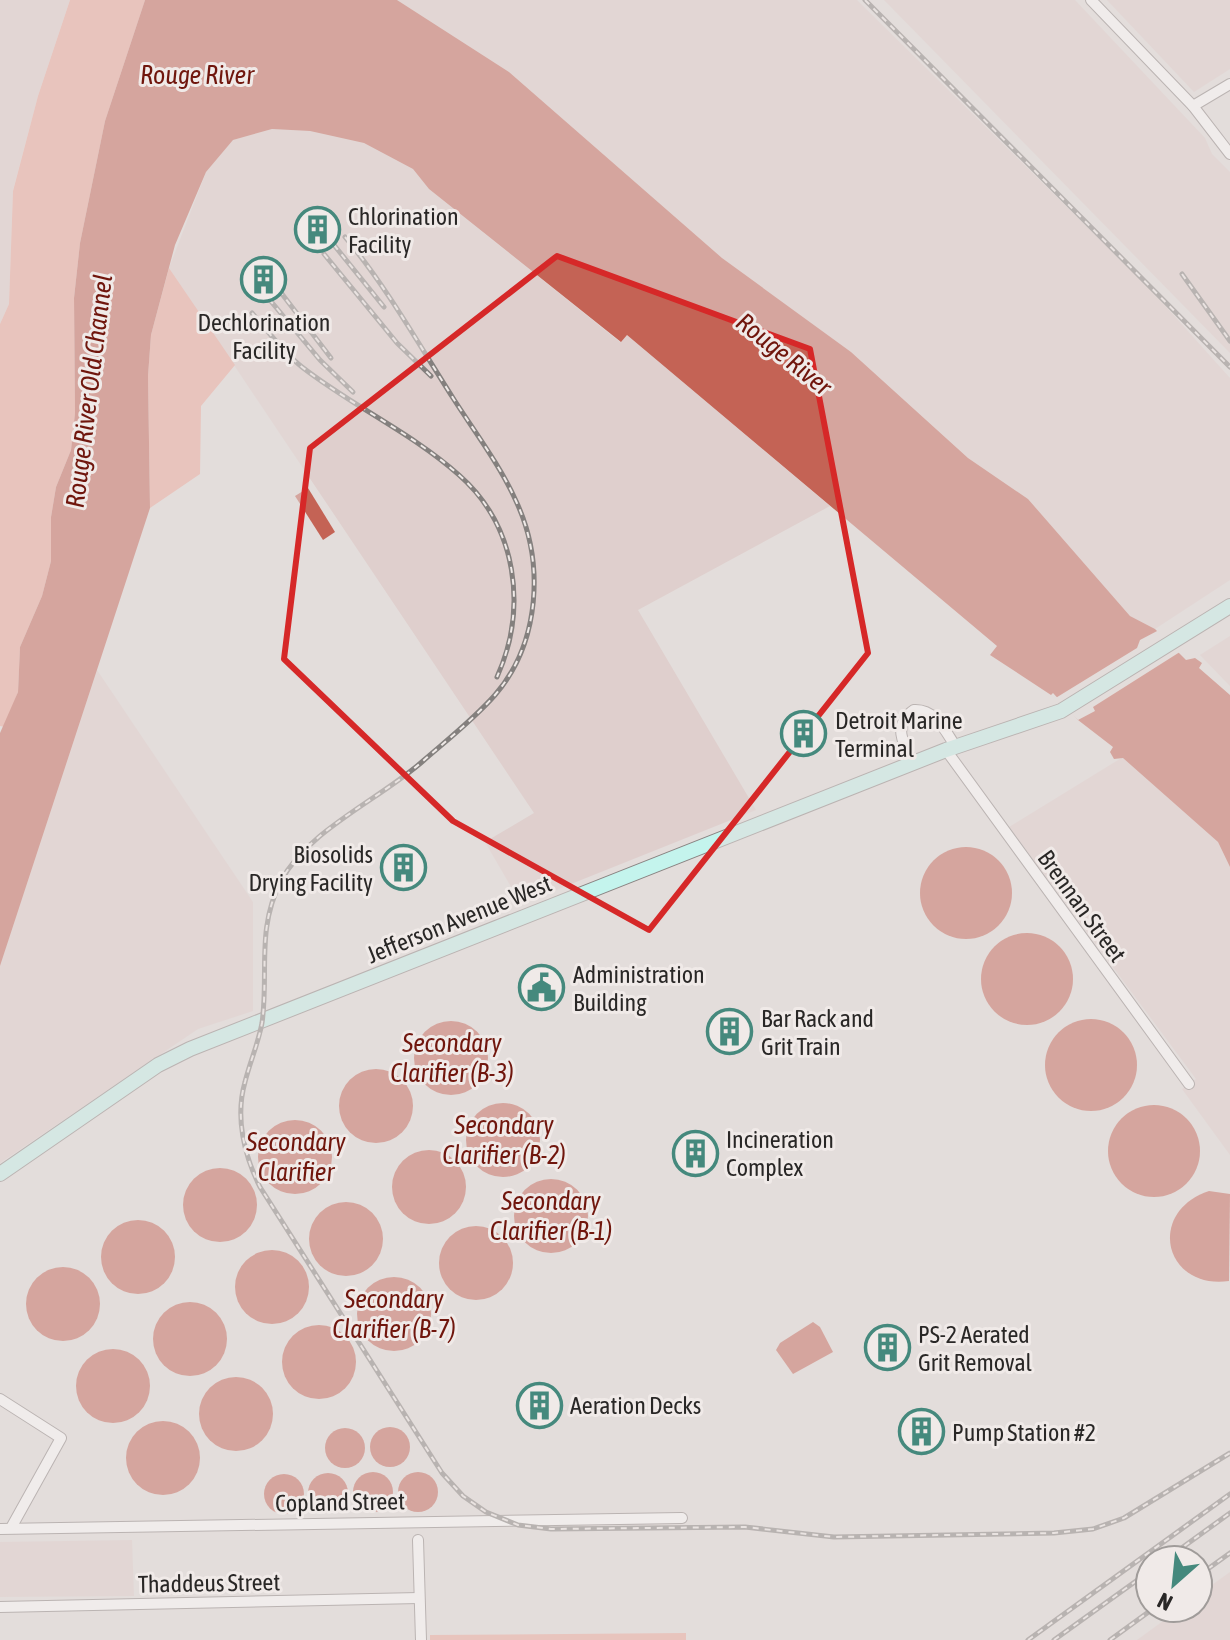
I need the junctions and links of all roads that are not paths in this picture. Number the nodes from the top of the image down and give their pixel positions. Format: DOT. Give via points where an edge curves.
graph roads {
  1 [pos="1091,0"];
  2 [pos="1230,84"];
  3 [pos="1193,106"];
  4 [pos="1230,154"];
  5 [pos="1230,606"];
  6 [pos="951,748"];
  7 [pos="913,763"];
  8 [pos="1189,1084"];
  9 [pos="0,1174"];
  10 [pos="0,1399"];
  11 [pos="682,1518"];
  12 [pos="5,1529"];
  13 [pos="418,1540"];
  14 [pos="419,1598"];
  15 [pos="0,1607"];
  16 [pos="421,1640"];
  1 -- 3 [label="street"];
  2 -- 3 [label="street"];
  3 -- 4 [label="street"];
  5 -- 6 [label="main road, Jefferson Avenue West" via="1061,711"];
  6 -- 7 [label="main road, Jefferson Avenue West"];
  6 -- 7 [label="street, Brennan Street" via="934,715 914,710 901,730"];
  6 -- 8 [label="street, Brennan Street"];
  7 -- 9 [label="main road, Jefferson Avenue West" via="190,1049 158,1065"];
  10 -- 12 [label="street" via="61,1438"];
  11 -- 12 [label="street, Copland Street"];
  13 -- 14 [label="street"];
  14 -- 15 [label="street, Thaddeus Street"];
  14 -- 16 [label="street"];
}
